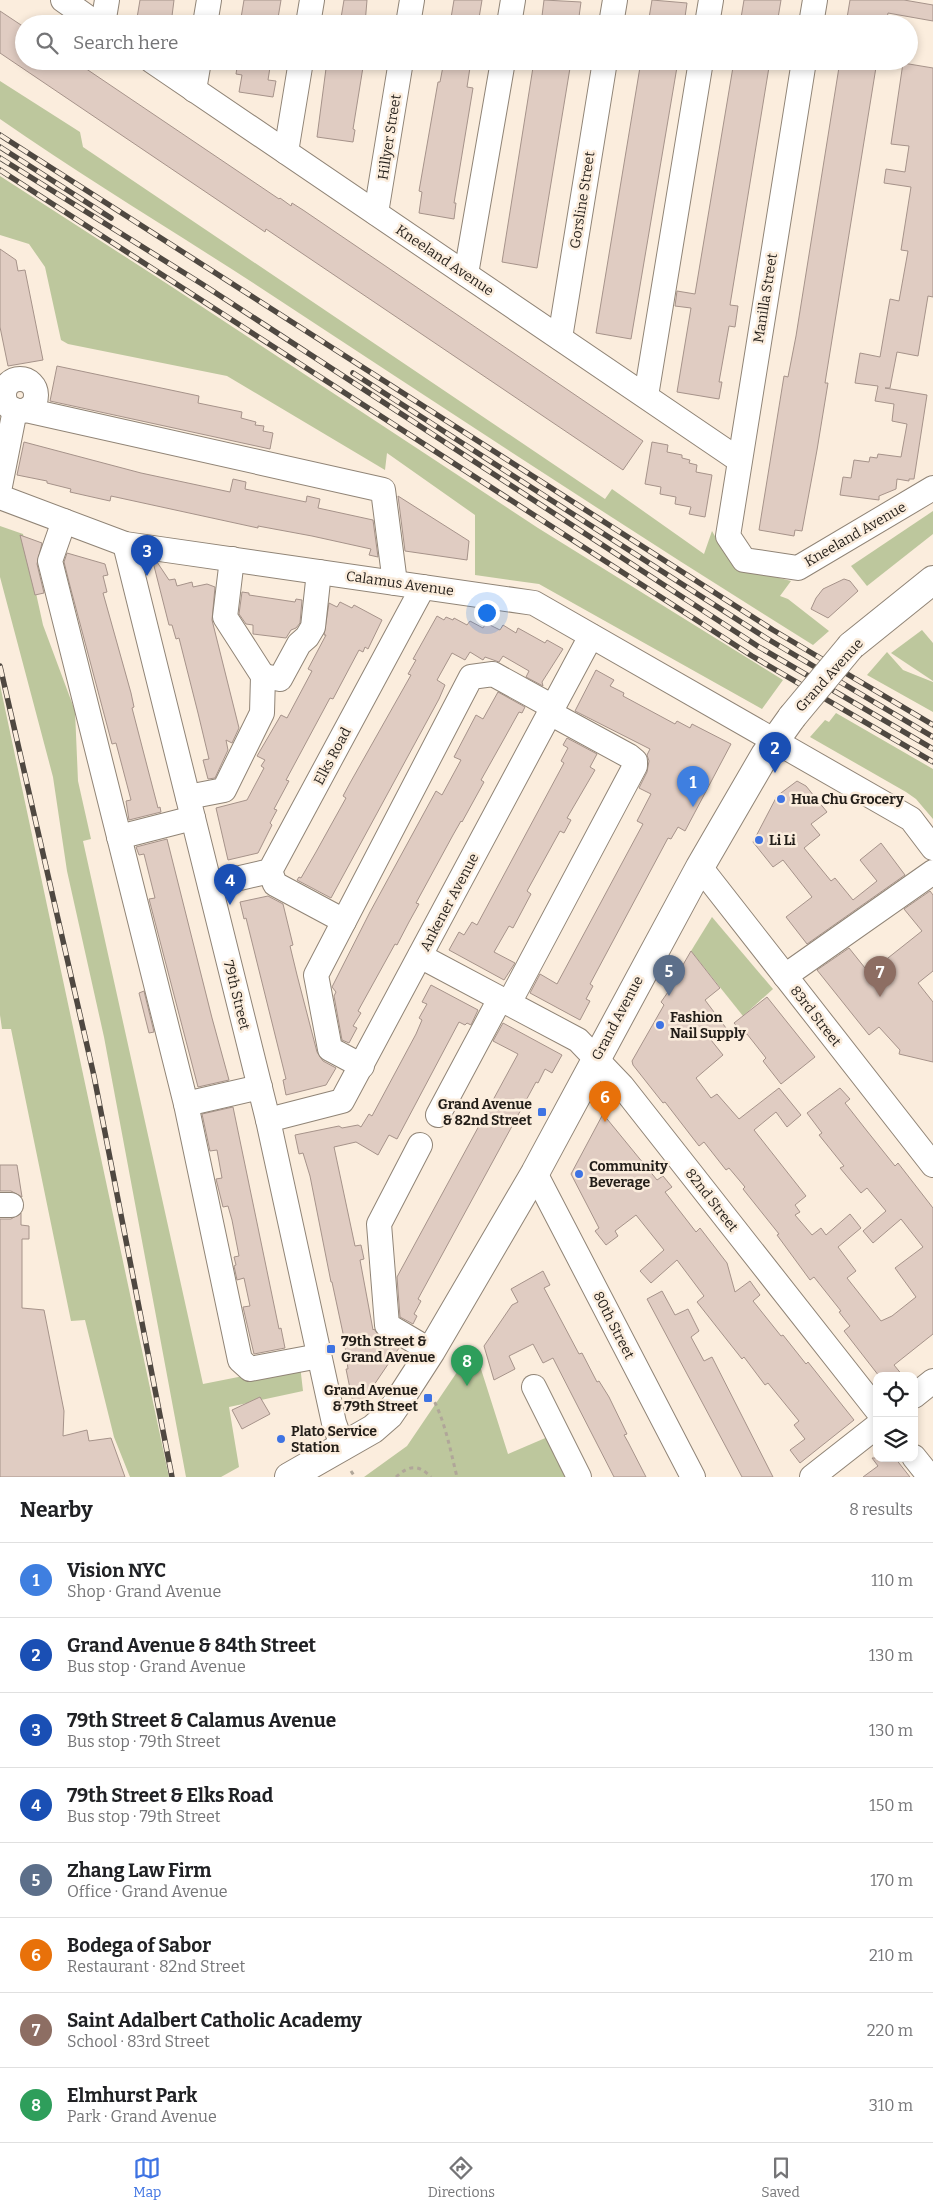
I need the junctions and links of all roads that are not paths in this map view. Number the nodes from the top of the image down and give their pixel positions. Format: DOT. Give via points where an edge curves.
graph roads {
  1 [pos="63,0"];
  2 [pos="107,0"];
  3 [pos="209,0"];
  4 [pos="312,0"];
  5 [pos="412,0"];
  6 [pos="513,0"];
  7 [pos="615,0"];
  8 [pos="711,0"];
  9 [pos="815,0"];
  10 [pos="84,15"];
  11 [pos="104,15"];
  12 [pos="206,15"];
  13 [pos="310,15"];
  14 [pos="410,15"];
  15 [pos="510,15"];
  16 [pos="612,15"];
  17 [pos="708,15"];
  18 [pos="812,15"];
  19 [pos="165,70"];
  20 [pos="197,70"];
  21 [pos="300,70"];
  22 [pos="400,70"];
  23 [pos="501,70"];
  24 [pos="604,70"];
  25 [pos="700,70"];
  26 [pos="803,70"];
  27 [pos="194,90"];
  28 [pos="286,152"];
  29 [pos="376,214"];
  30 [pos="466,274"];
  31 [pos="560,338"];
  32 [pos="5,379"];
  33 [pos="646,396"];
  34 [pos="20,410"];
  35 [pos="739,460"];
  36 [pos="932,484"];
  37 [pos="0,486"];
  38 [pos="0,497"];
  39 [pos="64,521"];
  40 [pos="728,536"];
  41 [pos="125,544"];
  42 [pos="232,559"];
  43 [pos="319,572"];
  44 [pos="933,580"];
  45 [pos="395,583"];
  46 [pos="423,587"];
  47 [pos="591,636"];
  48 [pos="262,676"];
  49 [pos="552,710"];
  50 [pos="774,742"];
  51 [pos="191,808"];
  52 [pos="119,837"];
  53 [pos="933,848"];
  54 [pos="700,867"];
  55 [pos="270,871"];
  56 [pos="933,872"];
  57 [pos="210,885"];
  58 [pos="344,921"];
  59 [pos="420,956"];
  60 [pos="785,976"];
  61 [pos="504,1001"];
  62 [pos="596,1058"];
  63 [pos="362,1066"];
  64 [pos="260,1087"];
  65 [pos="186,1104"];
  66 [pos="438,1115"];
  67 [pos="268,1120"];
  68 [pos="420,1145"];
  69 [pos="933,1165"];
  70 [pos="535,1172"];
  71 [pos="431,1351"];
  72 [pos="319,1356"];
  73 [pos="933,1381"];
  74 [pos="534,1387"];
  75 [pos="918,1393"];
  76 [pos="873,1405"];
  77 [pos="873,1429"];
  78 [pos="347,1459"];
  79 [pos="917,1462"];
  80 [pos="289,1477"];
  81 [pos="579,1477"];
  82 [pos="692,1477"];
  83 [pos="812,1477"];
  84 [pos="930,1477"];
  1 -- 10 [label="street"];
  2 -- 11 [label="street"];
  3 -- 12 [label="street"];
  4 -- 13 [label="street"];
  5 -- 14 [label="street"];
  6 -- 15 [label="street"];
  7 -- 16 [label="street"];
  8 -- 17 [label="street"];
  9 -- 18 [label="street"];
  19 -- 27 [label="street, Kneeland Avenue"];
  20 -- 27 [label="street"];
  21 -- 28 [label="street"];
  22 -- 29 [label="street, Hillyer Street"];
  23 -- 30 [label="street"];
  24 -- 31 [label="street, Gorsline Street"];
  25 -- 33 [label="street"];
  26 -- 35 [label="street, Manilla Street"];
  27 -- 28 [label="street, Kneeland Avenue"];
  28 -- 29 [label="street, Kneeland Avenue"];
  29 -- 30 [label="street, Kneeland Avenue"];
  30 -- 31 [label="street, Kneeland Avenue"];
  31 -- 33 [label="street, Kneeland Avenue"];
  32 -- 34 [label="street" via="3,395 7,405"];
  33 -- 35 [label="street, Kneeland Avenue"];
  34 -- 37 [label="street"];
  34 -- 45 [label="street" via="383,490"];
  35 -- 40 [label="street, Manilla Street"];
  36 -- 40 [label="street, Kneeland Avenue" via="798,568 744,560"];
  38 -- 39 [label="street, Calamus Avenue"];
  39 -- 41 [label="street, Calamus Avenue"];
  39 -- 52 [label="street" via="50,561"];
  41 -- 42 [label="street, Calamus Avenue"];
  41 -- 51 [label="street, 79th Street"];
  42 -- 43 [label="street, Calamus Avenue"];
  42 -- 48 [label="street" via="225,617"];
  43 -- 45 [label="street, Calamus Avenue"];
  43 -- 48 [label="street" via="313,627 299,644 280,679"];
  44 -- 50 [label="main road, Grand Avenue, bridge" via="851,646"];
  45 -- 46 [label="street, Calamus Avenue"];
  46 -- 47 [label="street, Calamus Avenue" via="534,603"];
  46 -- 55 [label="street, Elks Road"];
  47 -- 49 [label="street, Ankener Avenue"];
  47 -- 50 [label="street, Calamus Avenue"];
  48 -- 51 [label="street" via="262,713 224,790"];
  49 -- 58 [label="street" via="493,674 471,677"];
  49 -- 59 [label="street, Ankener Avenue"];
  49 -- 61 [label="street" via="630,756 635,760 635,766"];
  50 -- 53 [label="street, Calamus Avenue" via="910,819"];
  50 -- 54 [label="main road, Grand Avenue"];
  51 -- 52 [label="street"];
  51 -- 57 [label="street, 79th Street"];
  52 -- 65 [label="street"];
  54 -- 60 [label="street, 83rd Street"];
  54 -- 62 [label="main road, Grand Avenue"];
  55 -- 57 [label="street"];
  55 -- 58 [label="street" via="275,884"];
  56 -- 60 [label="street"];
  57 -- 64 [label="street, 79th Street"];
  58 -- 63 [label="street" via="316,975 330,1049"];
  59 -- 61 [label="street, 82nd Street"];
  59 -- 63 [label="street, Ankener Avenue"];
  60 -- 69 [label="street, 83rd Street"];
  61 -- 62 [label="street, 82nd Street" via="578,1040"];
  61 -- 66 [label="street"];
  62 -- 70 [label="main road, Grand Avenue"];
  62 -- 76 [label="street, 82nd Street" via="622,1086"];
  63 -- 67 [label="street, Ankener Avenue" via="342,1101"];
  64 -- 65 [label="street"];
  64 -- 67 [label="street, 79th Street"];
  65 -- 72 [label="street" via="240,1360 250,1369"];
  67 -- 72 [label="street, 79th Street"];
  68 -- 71 [label="street" via="379,1224 387,1325"];
  70 -- 71 [label="main road, Grand Avenue"];
  70 -- 82 [label="street, 80th Street"];
  71 -- 78 [label="main road, Grand Avenue" via="389,1415"];
  72 -- 78 [label="street, 79th Street" via="334,1423"];
  73 -- 75 [label="street"];
  74 -- 81 [label="street"];
  77 -- 83 [label="street"];
  78 -- 80 [label="main road, Grand Avenue"];
  79 -- 84 [label="street"];
}
